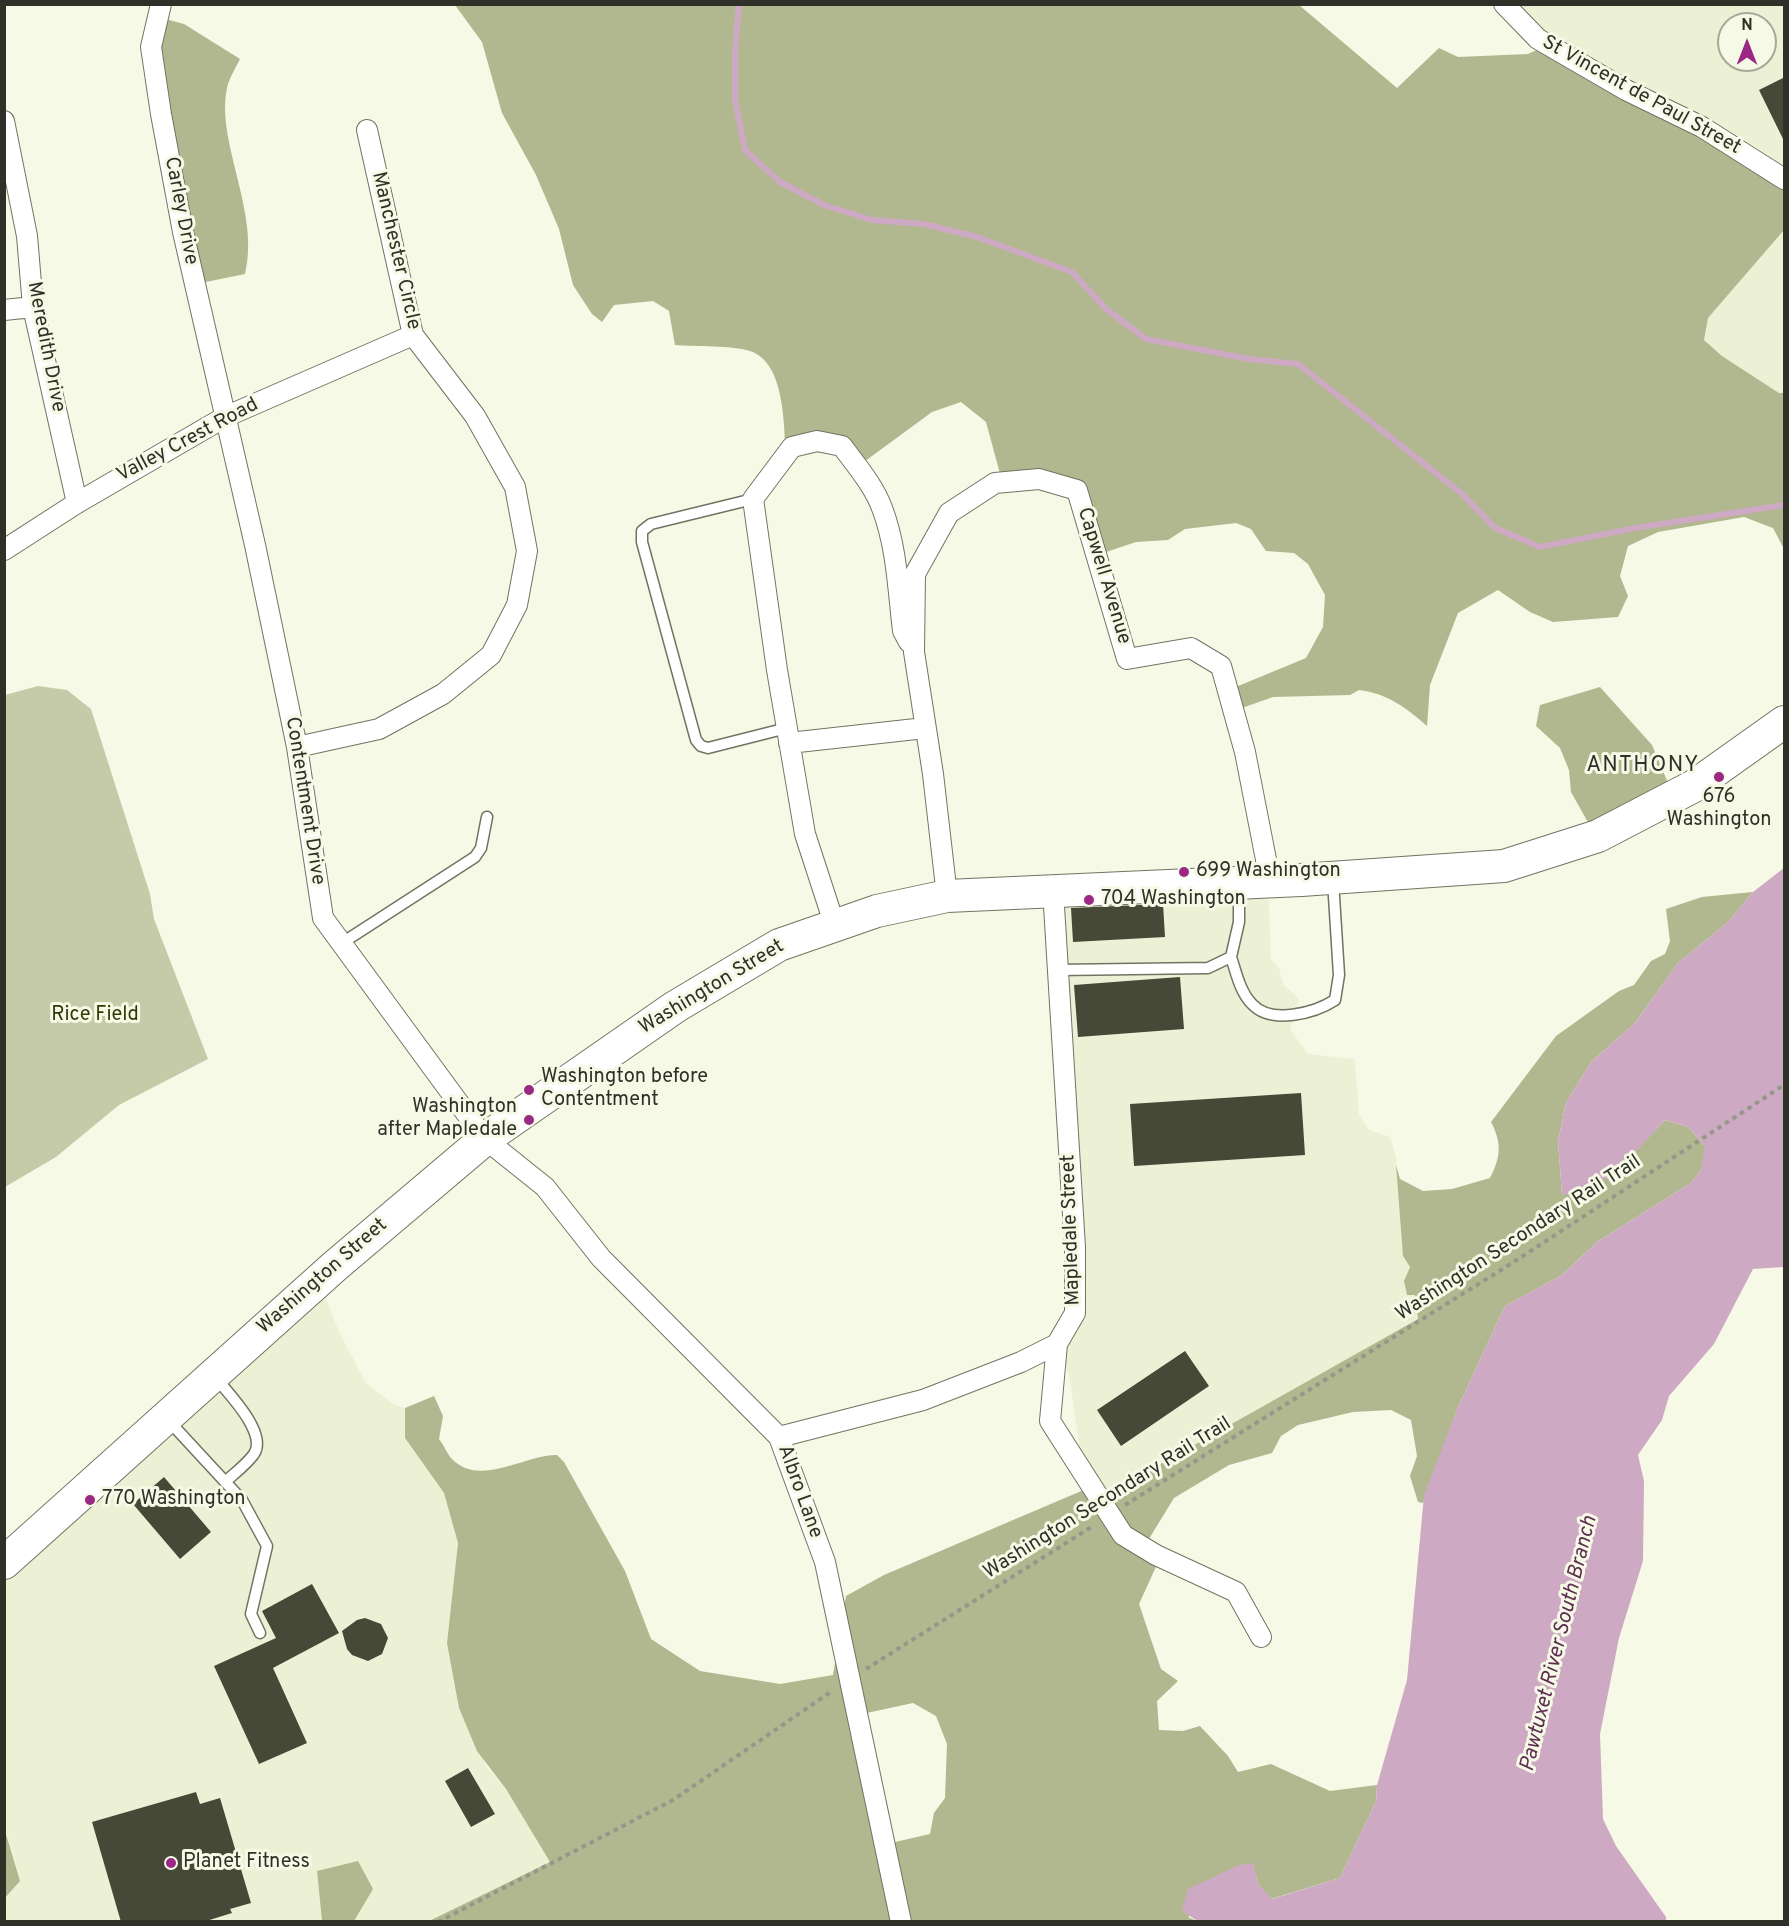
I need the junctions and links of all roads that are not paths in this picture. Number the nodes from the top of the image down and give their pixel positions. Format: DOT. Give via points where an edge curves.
graph roads {
  1 [pos="161,4"];
  2 [pos="1504,4"];
  3 [pos="4,121"];
  4 [pos="367,130"];
  5 [pos="1785,179"];
  6 [pos="33,307"];
  7 [pos="4,310"];
  8 [pos="413,335"];
  9 [pos="225,417"];
  10 [pos="753,499"];
  11 [pos="77,503"];
  12 [pos="4,550"];
  13 [pos="914,652"];
  14 [pos="1785,722"];
  15 [pos="925,728"];
  16 [pos="788,735"];
  17 [pos="297,747"];
  18 [pos="487,817"];
  19 [pos="1333,878"];
  20 [pos="1254,881"];
  21 [pos="1053,890"];
  22 [pos="947,896"];
  23 [pos="835,927"];
  24 [pos="342,943"];
  25 [pos="1231,957"];
  26 [pos="1058,970"];
  27 [pos="485,1138"];
  28 [pos="1057,1344"];
  29 [pos="213,1374"];
  30 [pos="165,1418"];
  31 [pos="779,1437"];
  32 [pos="226,1481"];
  33 [pos="4,1563"];
  34 [pos="260,1633"];
  35 [pos="1262,1637"];
  36 [pos="901,1922"];
  1 -- 9 [label="street, Carley Drive" via="151,47 161,114"];
  2 -- 5 [label="street, St Vincent de Paul Street" via="1538,39 1626,90 1702,127"];
  3 -- 6 [label="street, Meredith Drive" via="27,236"];
  4 -- 8 [label="street, Manchester Circle"];
  6 -- 7 [label="street"];
  6 -- 11 [label="street, Meredith Drive"];
  8 -- 9 [label="street, Valley Crest Road"];
  8 -- 17 [label="street, Manchester Circle" via="475,416 515,487 527,551 517,605 491,655 443,694 379,729"];
  9 -- 11 [label="street, Valley Crest Road"];
  9 -- 17 [label="street, Contentment Drive"];
  10 -- 13 [label="street" via="792,447 817,441 842,446 882,507 893,549 903,631"];
  10 -- 16 [label="street"];
  10 -- 16 [label="lane" via="651,524 642,531 642,542 696,740 708,748"];
  11 -- 12 [label="street, Valley Crest Road"];
  13 -- 15 [label="street, Capwell Avenue"];
  13 -- 20 [label="street, Capwell Avenue" via="915,574 949,513 995,483 1039,479 1077,490 1127,659 1191,648 1221,666 1245,752"];
  14 -- 19 [label="main road, Washington Street" via="1694,786 1598,836 1504,866"];
  15 -- 16 [label="street"];
  15 -- 22 [label="street, Capwell Avenue"];
  16 -- 23 [label="street" via="805,834"];
  17 -- 24 [label="street, Contentment Drive" via="323,918"];
  18 -- 24 [label="lane" via="481,848 475,857"];
  19 -- 20 [label="main road, Washington Street"];
  19 -- 25 [label="lane" via="1339,975 1335,1000 1323,1008 1297,1014 1274,1014 1252,1006"];
  20 -- 21 [label="main road, Washington Street"];
  20 -- 25 [label="lane"];
  21 -- 22 [label="main road, Washington Street"];
  21 -- 26 [label="street, Mapledale Street"];
  22 -- 23 [label="main road, Washington Street" via="877,911"];
  23 -- 27 [label="main road, Washington Street" via="779,945 675,1007"];
  24 -- 27 [label="street, Contentment Drive"];
  25 -- 26 [label="lane" via="1208,969"];
  26 -- 28 [label="street, Mapledale Street" via="1076,1247 1076,1313"];
  27 -- 29 [label="main road, Washington Street"];
  27 -- 31 [label="street, Albro Lane" via="545,1187 601,1258"];
  28 -- 31 [label="street" via="923,1400"];
  28 -- 35 [label="street" via="1050,1421 1123,1535 1155,1555 1236,1592"];
  29 -- 30 [label="main road, Washington Street"];
  29 -- 32 [label="lane" via="248,1418 257,1438 255,1452"];
  30 -- 32 [label="lane"];
  30 -- 33 [label="main road, Washington Street"];
  31 -- 36 [label="street, Albro Lane" via="825,1562"];
  32 -- 34 [label="lane" via="242,1500 267,1546 250,1614"];
}
